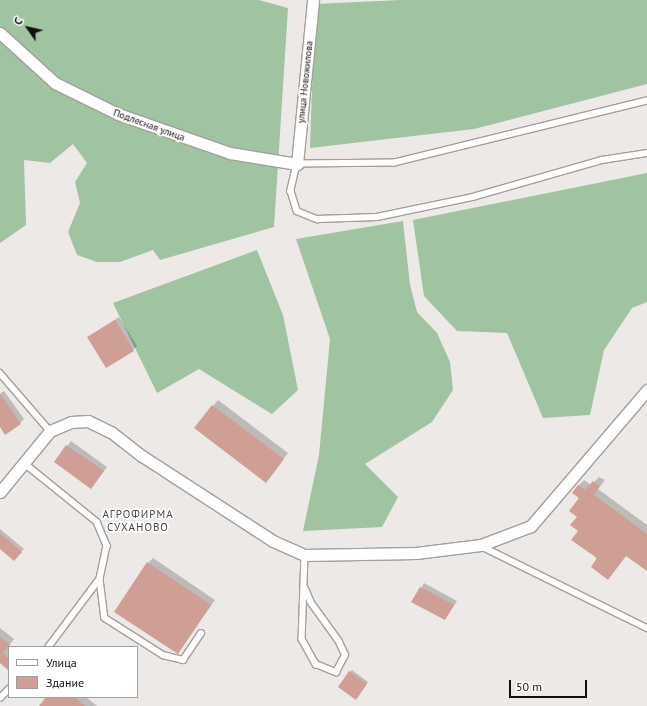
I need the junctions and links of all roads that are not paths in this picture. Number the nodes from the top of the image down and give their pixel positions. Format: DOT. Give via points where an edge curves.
graph roads {
  1 [pos="313,0"];
  2 [pos="0,33"];
  3 [pos="647,101"];
  4 [pos="647,153"];
  5 [pos="297,164"];
  6 [pos="0,373"];
  7 [pos="647,390"];
  8 [pos="50,431"];
  9 [pos="24,463"];
  10 [pos="0,492"];
  11 [pos="481,546"];
  12 [pos="305,555"];
  13 [pos="100,579"];
  14 [pos="305,588"];
  15 [pos="647,628"];
  16 [pos="201,633"];
  17 [pos="50,646"];
  18 [pos="8,690"];
  19 [pos="0,698"];
  1 -- 5 [label="street, улица Новожилова"];
  2 -- 5 [label="street, Подлесная улица" via="55,83 118,114 230,153"];
  3 -- 5 [label="lane" via="395,162"];
  4 -- 5 [label="lane" via="602,160 473,197 377,217 317,219 297,211 291,191"];
  6 -- 8 [label="lane"];
  7 -- 11 [label="street" via="531,526"];
  8 -- 9 [label="street"];
  8 -- 12 [label="street" via="71,422 88,421 111,432 142,456 272,541"];
  9 -- 10 [label="street"];
  9 -- 13 [label="lane" via="97,522 107,546"];
  11 -- 12 [label="street" via="416,553"];
  11 -- 15 [label="lane"];
  12 -- 14 [label="lane"];
  13 -- 16 [label="lane" via="105,618 163,655 183,660"];
  13 -- 17 [label="lane"];
  14 -- 14 [label="lane" via="302,639 316,664 336,672 345,655 340,642 311,603"];
  18 -- 19 [label="lane"];
}
